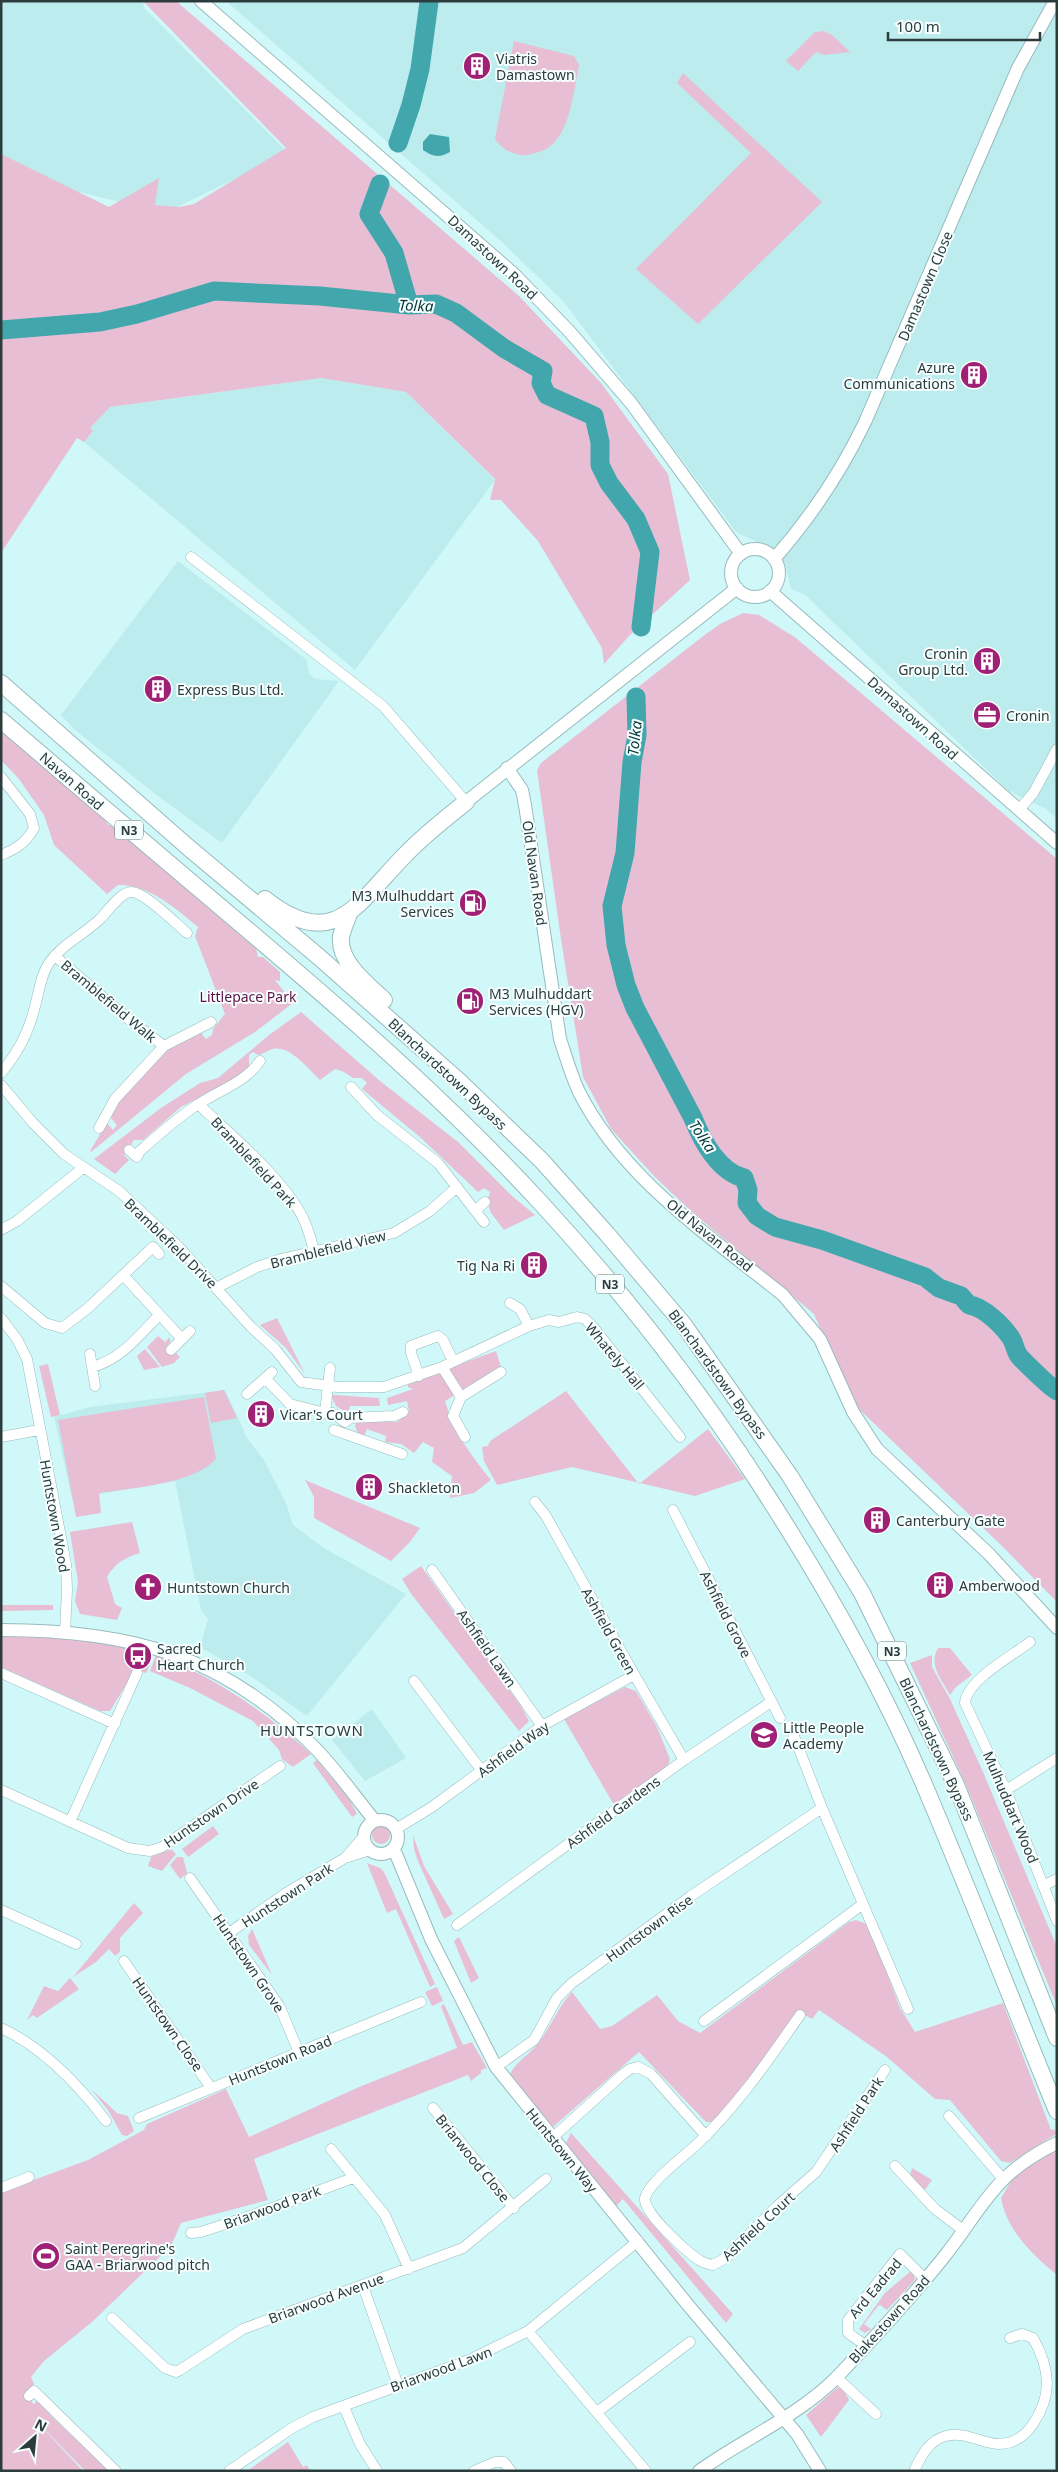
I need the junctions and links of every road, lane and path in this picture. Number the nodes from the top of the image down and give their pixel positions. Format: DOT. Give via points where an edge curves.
graph roads {
  1 [pos="201,1"];
  2 [pos="1055,1"];
  3 [pos="742,554"];
  4 [pos="192,557"];
  5 [pos="774,559"];
  6 [pos="737,588"];
  7 [pos="770,591"];
  8 [pos="1,683"];
  9 [pos="1,720"];
  10 [pos="1057,749"];
  11 [pos="507,768"];
  12 [pos="1,777"];
  13 [pos="466,802"];
  14 [pos="1020,810"];
  15 [pos="1057,843"];
  16 [pos="190,848"];
  17 [pos="1,856"];
  18 [pos="349,914"];
  19 [pos="186,933"];
  20 [pos="257,938"];
  21 [pos="55,956"];
  22 [pos="211,1022"];
  23 [pos="164,1046"];
  24 [pos="260,1061"];
  25 [pos="1,1073"];
  26 [pos="1,1085"];
  27 [pos="351,1087"];
  28 [pos="198,1104"];
  29 [pos="104,1118"];
  30 [pos="112,1125"];
  31 [pos="99,1128"];
  32 [pos="130,1150"];
  33 [pos="83,1168"];
  34 [pos="457,1187"];
  35 [pos="485,1202"];
  36 [pos="476,1210"];
  37 [pos="484,1222"];
  38 [pos="1,1230"];
  39 [pos="314,1251"];
  40 [pos="159,1254"];
  41 [pos="123,1275"];
  42 [pos="1,1286"];
  43 [pos="218,1287"];
  44 [pos="662,1299"];
  45 [pos="510,1304"];
  46 [pos="159,1315"];
  47 [pos="1,1318"];
  48 [pos="529,1326"];
  49 [pos="190,1331"];
  50 [pos="182,1339"];
  51 [pos="171,1350"];
  52 [pos="90,1354"];
  53 [pos="453,1361"];
  54 [pos="92,1367"];
  55 [pos="442,1367"];
  56 [pos="330,1368"];
  57 [pos="501,1372"];
  58 [pos="420,1376"];
  59 [pos="95,1386"];
  60 [pos="328,1386"];
  61 [pos="247,1394"];
  62 [pos="462,1397"];
  63 [pos="402,1412"];
  64 [pos="325,1413"];
  65 [pos="346,1422"];
  66 [pos="40,1430"];
  67 [pos="334,1430"];
  68 [pos="348,1435"];
  69 [pos="1,1437"];
  70 [pos="465,1437"];
  71 [pos="680,1437"];
  72 [pos="402,1454"];
  73 [pos="535,1502"];
  74 [pos="673,1510"];
  75 [pos="432,1570"];
  76 [pos="1057,1628"];
  77 [pos="1,1630"];
  78 [pos="65,1632"];
  79 [pos="1030,1642"];
  80 [pos="1,1673"];
  81 [pos="137,1673"];
  82 [pos="634,1675"];
  83 [pos="414,1681"];
  84 [pos="771,1702"];
  85 [pos="780,1718"];
  86 [pos="115,1724"];
  87 [pos="542,1726"];
  88 [pos="790,1726"];
  89 [pos="1057,1758"];
  90 [pos="684,1760"];
  91 [pos="280,1766"];
  92 [pos="482,1771"];
  93 [pos="1,1790"];
  94 [pos="1006,1790"];
  95 [pos="822,1808"];
  96 [pos="375,1821"];
  97 [pos="70,1822"];
  98 [pos="396,1829"];
  99 [pos="364,1836"];
  100 [pos="370,1850"];
  101 [pos="392,1850"];
  102 [pos="344,1858"];
  103 [pos="190,1878"];
  104 [pos="1057,1879"];
  105 [pos="1043,1886"];
  106 [pos="863,1904"];
  107 [pos="1,1910"];
  108 [pos="1057,1922"];
  109 [pos="457,1925"];
  110 [pos="229,1933"];
  111 [pos="76,1944"];
  112 [pos="124,1961"];
  113 [pos="421,2002"];
  114 [pos="908,2009"];
  115 [pos="800,2015"];
  116 [pos="704,2021"];
  117 [pos="1,2028"];
  118 [pos="1057,2038"];
  119 [pos="299,2053"];
  120 [pos="496,2067"];
  121 [pos="885,2070"];
  122 [pos="211,2088"];
  123 [pos="432,2108"];
  124 [pos="1057,2111"];
  125 [pos="948,2116"];
  126 [pos="139,2118"];
  127 [pos="106,2122"];
  128 [pos="706,2136"];
  129 [pos="552,2138"];
  130 [pos="1057,2143"];
  131 [pos="331,2149"];
  132 [pos="827,2158"];
  133 [pos="902,2168"];
  134 [pos="29,2178"];
  135 [pos="353,2178"];
  136 [pos="1003,2178"];
  137 [pos="546,2179"];
  138 [pos="1,2188"];
  139 [pos="514,2208"];
  140 [pos="963,2230"];
  141 [pos="191,2233"];
  142 [pos="638,2241"];
  143 [pos="409,2269"];
  144 [pos="925,2279"];
  145 [pos="363,2286"];
  146 [pos="112,2318"];
  147 [pos="528,2331"];
  148 [pos="1010,2338"];
  149 [pos="690,2342"];
  150 [pos="866,2345"];
  151 [pos="836,2377"];
  152 [pos="398,2385"];
  153 [pos="30,2396"];
  154 [pos="344,2407"];
  155 [pos="597,2412"];
  156 [pos="876,2414"];
  157 [pos="784,2418"];
  158 [pos="116,2471"];
  159 [pos="229,2471"];
  160 [pos="377,2471"];
  161 [pos="474,2471"];
  162 [pos="511,2471"];
  163 [pos="646,2471"];
  164 [pos="699,2471"];
  165 [pos="820,2471"];
  166 [pos="914,2471"];
  1 -- 3 [label="street, Damastown Road" via="514,274 569,330 625,396"];
  2 -- 5 [label="street, Damastown Close" via="1018,68 862,430 824,494"];
  3 -- 5 [label="street" via="755,549"];
  3 -- 6 [label="street" via="734,562 732,570"];
  4 -- 13 [label="street" via="383,706"];
  5 -- 7 [label="street" via="779,574"];
  6 -- 7 [label="street" via="743,594 756,597"];
  6 -- 11 [label="street"];
  7 -- 14 [label="street, Damastown Road"];
  8 -- 16 [label="highway, Navan Road / N3"];
  9 -- 20 [label="highway, Navan Road / N3"];
  10 -- 14 [label="street" via="1034,792"];
  11 -- 13 [label="street"];
  11 -- 76 [label="street, Old Navan Road" via="522,790 525,805 560,1038 571,1074 594,1119 611,1143 673,1206 799,1311 820,1339 853,1412 877,1449 989,1554"];
  12 -- 17 [label="street" via="30,814 34,828 28,840"];
  13 -- 18 [label="highway" via="406,853"];
  14 -- 15 [label="street, Damastown Road"];
  16 -- 18 [label="highway" via="233,873 278,909 294,917 322,924"];
  16 -- 44 [label="highway, Blanchardstown Bypass / N3" via="467,1089 542,1161"];
  18 -- 44 [label="highway" via="341,937 342,950 350,965 548,1159 617,1236"];
  19 -- 21 [label="street" via="142,896 125,893 96,923"];
  20 -- 124 [label="highway, Blanchardstown Bypass / N3" via="406,1068 540,1202 642,1322 758,1482 847,1630 893,1718 925,1787"];
  21 -- 23 [label="street, Bramblefield Walk"];
  21 -- 25 [label="street" via="43,975 21,1045"];
  22 -- 23 [label="street, Bramblefield Walk"];
  23 -- 29 [label="street, Bramblefield Walk" via="122,1091"];
  24 -- 28 [label="street, Bramblefield Park" via="244,1078"];
  26 -- 33 [label="street, Bramblefield Drive" via="49,1140"];
  27 -- 34 [label="street" via="377,1114 438,1163"];
  28 -- 32 [label="street, Bramblefield Park" via="137,1156"];
  28 -- 39 [label="street, Bramblefield Park" via="293,1202 308,1229"];
  29 -- 30 [label="street"];
  29 -- 31 [label="street, Bramblefield Walk"];
  33 -- 38 [label="street"];
  33 -- 43 [label="street, Bramblefield Drive" via="126,1198"];
  34 -- 36 [label="street"];
  34 -- 39 [label="street, Bramblefield View" via="430,1211 394,1233"];
  35 -- 36 [label="street"];
  36 -- 37 [label="street"];
  39 -- 43 [label="street, Bramblefield View" via="272,1262"];
  40 -- 41 [label="street" via="153,1247"];
  41 -- 42 [label="street" via="62,1328 45,1322"];
  41 -- 46 [label="street"];
  43 -- 60 [label="street, Bramblefield Drive" via="251,1327 275,1349 297,1380"];
  44 -- 118 [label="highway, Blanchardstown Bypass / N3" via="780,1461 862,1593 956,1785"];
  45 -- 48 [label="street" via="520,1309"];
  46 -- 50 [label="street"];
  46 -- 54 [label="street" via="118,1356"];
  47 -- 66 [label="street, Huntstown Wood" via="18,1339 27,1359"];
  48 -- 53 [label="street, Bramblefield Drive"];
  48 -- 71 [label="street, Whately Hall" via="549,1320 585,1319"];
  49 -- 50 [label="street"];
  50 -- 51 [label="street"];
  52 -- 54 [label="street"];
  53 -- 55 [label="street, Bramblefield Drive"];
  53 -- 58 [label="street" via="438,1336 411,1346"];
  54 -- 59 [label="street"];
  55 -- 58 [label="street, Bramblefield Drive"];
  55 -- 62 [label="street"];
  56 -- 60 [label="street"];
  57 -- 62 [label="street"];
  58 -- 60 [label="street, Bramblefield Drive" via="384,1387"];
  60 -- 64 [label="street"];
  61 -- 64 [label="street" via="268,1375 290,1404"];
  62 -- 70 [label="street" via="453,1416"];
  63 -- 65 [label="street" via="394,1416 350,1418"];
  64 -- 65 [label="street" via="333,1413"];
  65 -- 68 [label="street"];
  66 -- 69 [label="street"];
  66 -- 78 [label="street, Huntstown Wood" via="66,1564"];
  67 -- 68 [label="street"];
  68 -- 72 [label="street"];
  73 -- 82 [label="street, Ashfield Green" via="546,1516"];
  74 -- 84 [label="street, Ashfield Grove"];
  75 -- 87 [label="street, Ashfield Lawn"];
  77 -- 78 [label="street"];
  78 -- 96 [label="street" via="115,1638 170,1652 232,1683 278,1715 318,1752"];
  79 -- 94 [label="street, Mulhuddart Wood" via="973,1684 966,1694 965,1703"];
  80 -- 86 [label="street"];
  81 -- 86 [label="street"];
  82 -- 87 [label="street, Ashfield Way"];
  82 -- 90 [label="street, Ashfield Green"];
  83 -- 92 [label="street"];
  84 -- 85 [label="street, Ashfield Grove"];
  84 -- 90 [label="street, Ashfield Gardens"];
  86 -- 97 [label="street"];
  87 -- 92 [label="street, Ashfield Way"];
  88 -- 95 [label="street"];
  89 -- 94 [label="street"];
  90 -- 109 [label="street, Ashfield Gardens"];
  91 -- 97 [label="street, Huntstown Drive" via="173,1841 150,1851 128,1848"];
  92 -- 98 [label="street, Ashfield Way"];
  93 -- 97 [label="street, Huntstown Drive"];
  94 -- 105 [label="street, Mulhuddart Wood"];
  95 -- 106 [label="street"];
  95 -- 120 [label="street, Huntstown Rise" via="699,1891 572,1983 557,1998 534,2040"];
  96 -- 98 [label="street" via="385,1820"];
  96 -- 99 [label="street" via="367,1827"];
  98 -- 101 [label="street" via="397,1843"];
  99 -- 100 [label="street"];
  99 -- 102 [label="street, Huntstown Park"];
  100 -- 101 [label="street" via="381,1854"];
  100 -- 102 [label="street, Huntstown Park"];
  101 -- 120 [label="street, Huntstown Way" via="431,1939"];
  102 -- 110 [label="street, Huntstown Park" via="286,1892"];
  103 -- 110 [label="street, Huntstown Grove"];
  104 -- 105 [label="street"];
  105 -- 108 [label="street, Mulhuddart Wood"];
  106 -- 114 [label="street"];
  106 -- 116 [label="street" via="726,2011"];
  107 -- 111 [label="street"];
  110 -- 119 [label="street, Huntstown Grove" via="280,2007"];
  112 -- 122 [label="street, Huntstown Close"];
  113 -- 119 [label="street, Huntstown Road"];
  115 -- 128 [label="street, Ashfield Court" via="755,2079"];
  117 -- 127 [label="street" via="35,2048 68,2077 86,2094"];
  119 -- 122 [label="street, Huntstown Road"];
  120 -- 129 [label="street, Huntstown Way"];
  121 -- 132 [label="street, Ashfield Park"];
  122 -- 126 [label="street, Huntstown Road"];
  123 -- 139 [label="street, Briarwood Close"];
  125 -- 136 [label="street"];
  128 -- 129 [label="street" via="651,2074 638,2067 620,2077"];
  128 -- 132 [label="street, Ashfield Court" via="653,2185 645,2202 650,2212 678,2242 700,2262 713,2266 726,2258"];
  129 -- 142 [label="street, Huntstown Way"];
  130 -- 136 [label="street, Blakestown Road" via="1020,2164"];
  131 -- 135 [label="street"];
  133 -- 140 [label="street" via="935,2209"];
  134 -- 138 [label="street"];
  135 -- 141 [label="street, Briarwood Park"];
  135 -- 143 [label="street" via="385,2215"];
  136 -- 140 [label="street, Blakestown Road"];
  137 -- 139 [label="street, Briarwood Avenue"];
  139 -- 143 [label="street, Briarwood Avenue" via="468,2245"];
  140 -- 144 [label="street, Blakestown Road"];
  142 -- 147 [label="street, Briarwood Lawn"];
  142 -- 157 [label="street, Huntstown Way"];
  143 -- 145 [label="street, Briarwood Avenue"];
  144 -- 150 [label="street, Blakestown Road"];
  144 -- 150 [label="street, Ard Eadrad" via="900,2254 848,2320 848,2333"];
  145 -- 146 [label="street, Briarwood Avenue" via="243,2329 176,2372 165,2368"];
  145 -- 152 [label="street"];
  147 -- 152 [label="street, Briarwood Lawn" via="469,2360"];
  147 -- 155 [label="street"];
  148 -- 166 [label="street" via="1022,2334 1033,2338 1045,2368 1046,2401 1030,2428 1021,2438 998,2444 961,2435 940,2438 928,2447"];
  149 -- 155 [label="street"];
  150 -- 151 [label="street, Blakestown Road"];
  151 -- 156 [label="street"];
  151 -- 157 [label="street, Blakestown Road"];
  152 -- 154 [label="street, Briarwood Lawn"];
  153 -- 158 [label="street" via="34,2391"];
  154 -- 159 [label="street, Briarwood Lawn" via="292,2428"];
  154 -- 160 [label="street" via="360,2444"];
  155 -- 163 [label="street"];
  157 -- 164 [label="street, Blakestown Road"];
  157 -- 165 [label="street, Huntstown Way"];
  161 -- 162 [label="street" via="495,2462 504,2462"];
}
